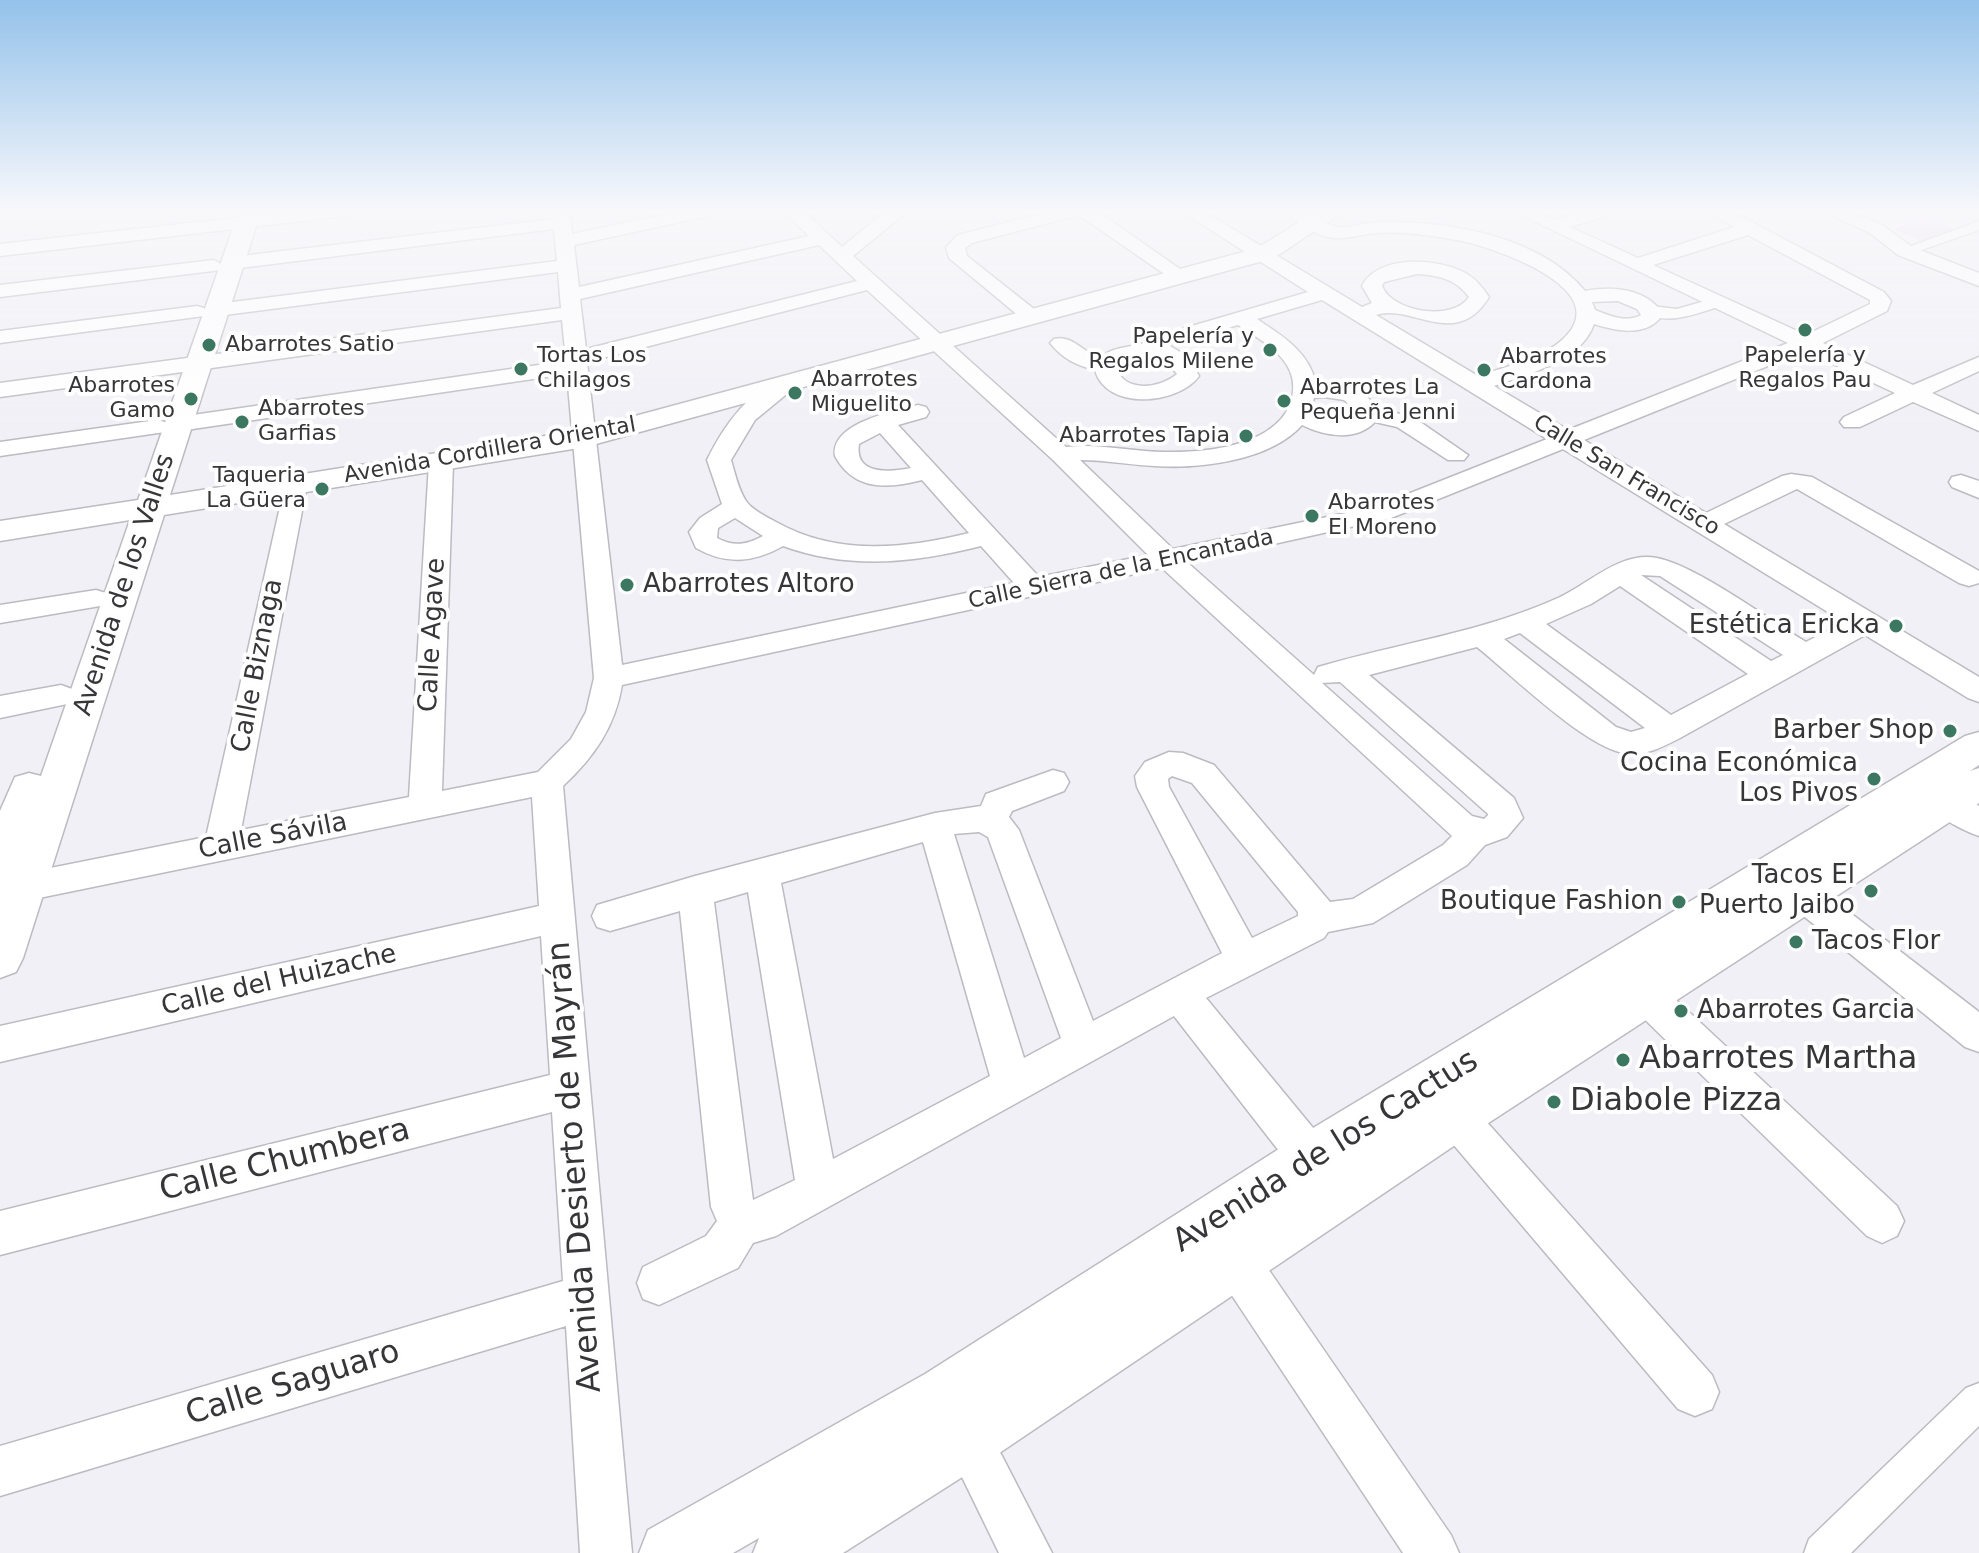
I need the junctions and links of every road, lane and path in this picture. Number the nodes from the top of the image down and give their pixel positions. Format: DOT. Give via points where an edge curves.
graph roads {
  1 [pos="62,283"];
  2 [pos="216,283"];
  3 [pos="336,283"];
  4 [pos="570,283"];
  5 [pos="651,283"];
  6 [pos="869,283"];
  7 [pos="871,283"];
  8 [pos="990,283"];
  9 [pos="1131,283"];
  10 [pos="1312,283"];
  11 [pos="1373,283"];
  12 [pos="1468,283"];
  13 [pos="1567,283"];
  14 [pos="1679,283"];
  15 [pos="1854,283"];
  16 [pos="0,291"];
  17 [pos="1325,293"];
  18 [pos="1719,302"];
  19 [pos="572,304"];
  20 [pos="1387,305"];
  21 [pos="1584,306"];
  22 [pos="207,311"];
  23 [pos="1651,311"];
  24 [pos="1025,312"];
  25 [pos="1359,314"];
  26 [pos="1241,318"];
  27 [pos="0,337"];
  28 [pos="930,338"];
  29 [pos="1061,343"];
  30 [pos="1807,343"];
  31 [pos="1152,350"];
  32 [pos="577,362"];
  33 [pos="1979,363"];
  34 [pos="189,365"];
  35 [pos="1104,366"];
  36 [pos="789,383"];
  37 [pos="1475,385"];
  38 [pos="0,390"];
  39 [pos="1914,393"];
  40 [pos="1302,403"];
  41 [pos="918,412"];
  42 [pos="1370,414"];
  43 [pos="1852,422"];
  44 [pos="1979,424"];
  45 [pos="168,425"];
  46 [pos="880,426"];
  47 [pos="584,432"];
  48 [pos="1566,440"];
  49 [pos="0,449"];
  50 [pos="1061,455"];
  51 [pos="1456,455"];
  52 [pos="441,463"];
  53 [pos="928,471"];
  54 [pos="295,485"];
  55 [pos="141,502"];
  56 [pos="736,507"];
  57 [pos="0,517"];
  58 [pos="1704,524"];
  59 [pos="0,531"];
  60 [pos="989,536"];
  61 [pos="779,537"];
  62 [pos="1169,560"];
  63 [pos="1620,573"];
  64 [pos="1968,577"];
  65 [pos="1034,588"];
  66 [pos="96,599"];
  67 [pos="0,614"];
  68 [pos="1524,622"];
  69 [pos="1866,622"];
  70 [pos="1481,635"];
  71 [pos="1805,655"];
  72 [pos="1345,670"];
  73 [pos="1770,675"];
  74 [pos="609,678"];
  75 [pos="1302,682"];
  76 [pos="1979,691"];
  77 [pos="61,696"];
  78 [pos="0,707"];
  79 [pos="1669,730"];
  80 [pos="1979,746"];
  81 [pos="547,782"];
  82 [pos="1053,782"];
  83 [pos="1957,798"];
  84 [pos="425,806"];
  85 [pos="10,815"];
  86 [pos="992,820"];
  87 [pos="935,826"];
  88 [pos="1476,833"];
  89 [pos="221,847"];
  90 [pos="762,873"];
  91 [pos="8,883"];
  92 [pos="695,890"];
  93 [pos="1802,895"];
  94 [pos="610,916"];
  95 [pos="557,917"];
  96 [pos="1317,918"];
  97 [pos="0,958"];
  98 [pos="1244,959"];
  99 [pos="1635,982"];
  100 [pos="1180,995"];
  101 [pos="1979,1035"];
  102 [pos="0,1044"];
  103 [pos="1083,1045"];
  104 [pos="1012,1085"];
  105 [pos="570,1089"];
  106 [pos="1455,1116"];
  107 [pos="1325,1176"];
  108 [pos="818,1190"];
  109 [pos="1882,1221"];
  110 [pos="741,1223"];
  111 [pos="0,1233"];
  112 [pos="1235,1260"];
  113 [pos="659,1283"];
  114 [pos="586,1297"];
  115 [pos="1695,1392"];
  116 [pos="1979,1401"];
  117 [pos="967,1438"];
  118 [pos="0,1471"];
  119 [pos="606,1553"];
  120 [pos="671,1553"];
  121 [pos="785,1553"];
  122 [pos="1026,1553"];
  123 [pos="1433,1553"];
  124 [pos="1823,1553"];
  1 -- 16 [label="street"];
  2 -- 22 [label="street, Avenida de los Valles"];
  3 -- 22 [label="street"];
  4 -- 19 [label="street"];
  5 -- 19 [label="street"];
  6 -- 32 [label="street"];
  7 -- 28 [label="street"];
  8 -- 24 [label="street"];
  9 -- 24 [label="street, Avenida Cordillera Oriental"];
  10 -- 17 [label="street, Calle San Francisco"];
  11 -- 20 [label="street" via="1376,296"];
  12 -- 20 [label="street" via="1479,297 1465,313 1415,314"];
  13 -- 21 [label="street"];
  14 -- 18 [label="street"];
  15 -- 30 [label="street, Calle Sierra de la Encantada" via="1877,296 1880,307"];
  17 -- 25 [label="street, Calle San Francisco"];
  17 -- 26 [label="street"];
  18 -- 23 [label="street" via="1678,314"];
  18 -- 30 [label="street"];
  19 -- 32 [label="street"];
  19 -- 34 [label="street"];
  20 -- 25 [label="street"];
  21 -- 23 [label="street" via="1619,295"];
  21 -- 23 [label="street" via="1619,324 1645,322"];
  21 -- 37 [label="street" via="1584,327 1575,340 1556,353"];
  22 -- 27 [label="street"];
  22 -- 34 [label="street, Avenida de los Valles"];
  24 -- 28 [label="street, Avenida Cordillera Oriental"];
  25 -- 37 [label="street, Calle San Francisco"];
  26 -- 31 [label="street" via="1161,341"];
  26 -- 40 [label="street" via="1276,340 1296,361 1305,379"];
  28 -- 36 [label="street, Avenida Cordillera Oriental"];
  28 -- 47 [label="street, Avenida Cordillera Oriental"];
  28 -- 50 [label="street"];
  29 -- 35 [label="street" via="1080,359"];
  30 -- 39 [label="street"];
  30 -- 48 [label="street, Calle Sierra de la Encantada"];
  31 -- 35 [label="street" via="1121,352"];
  31 -- 35 [label="street" via="1180,359 1187,367 1183,384 1156,393 1123,389 1104,374"];
  32 -- 45 [label="street"];
  32 -- 47 [label="street"];
  33 -- 39 [label="street"];
  34 -- 38 [label="street"];
  34 -- 45 [label="street, Avenida de los Valles"];
  36 -- 47 [label="street, Avenida Cordillera Oriental"];
  36 -- 56 [label="street" via="733,429 719,460"];
  37 -- 48 [label="street, Calle San Francisco"];
  39 -- 43 [label="street"];
  39 -- 44 [label="street"];
  40 -- 42 [label="street" via="1340,391 1356,396"];
  40 -- 42 [label="street" via="1323,426 1355,427"];
  40 -- 50 [label="street" via="1288,426 1265,439 1197,458"];
  41 -- 46 [label="street"];
  42 -- 51 [label="street" via="1405,422"];
  45 -- 49 [label="street"];
  45 -- 55 [label="street, Avenida de los Valles"];
  46 -- 53 [label="street" via="888,428"];
  46 -- 53 [label="street" via="853,437 845,447 858,473 886,480"];
  47 -- 52 [label="street, Avenida Cordillera Oriental"];
  47 -- 55 [label="street, Avenida Cordillera Oriental"];
  47 -- 74 [label="street"];
  48 -- 58 [label="street, Calle San Francisco"];
  48 -- 62 [label="street, Calle Sierra de la Encantada" via="1382,513"];
  50 -- 62 [label="street"];
  52 -- 54 [label="street, Avenida Cordillera Oriental"];
  52 -- 84 [label="street, Calle Agave"];
  53 -- 60 [label="street"];
  54 -- 55 [label="street, Avenida Cordillera Oriental"];
  54 -- 89 [label="street, Calle Biznaga"];
  55 -- 57 [label="street, Avenida Cordillera Oriental"];
  55 -- 59 [label="street, Avenida Cordillera Oriental"];
  55 -- 66 [label="street, Avenida de los Valles"];
  55 -- 91 [label="street, Avenida de los Valles"];
  56 -- 61 [label="street"];
  56 -- 61 [label="street" via="709,523 702,532 705,542 721,553 739,554"];
  58 -- 64 [label="street" via="1791,481 1803,482"];
  58 -- 69 [label="street, Calle San Francisco"];
  60 -- 61 [label="street" via="946,548 880,555 815,550"];
  60 -- 65 [label="street"];
  62 -- 65 [label="street, Calle Sierra de la Encantada"];
  62 -- 75 [label="street"];
  63 -- 68 [label="street" via="1553,613"];
  63 -- 71 [label="street" via="1660,553 1669,570"];
  63 -- 73 [label="street"];
  65 -- 74 [label="street, Calle Sierra de la Encantada"];
  66 -- 67 [label="street"];
  66 -- 77 [label="street, Avenida de los Valles"];
  68 -- 70 [label="street"];
  68 -- 79 [label="street"];
  69 -- 71 [label="street"];
  69 -- 76 [label="street, Calle San Francisco"];
  70 -- 72 [label="street"];
  70 -- 79 [label="street" via="1605,735 1636,745"];
  71 -- 73 [label="street"];
  72 -- 75 [label="street"];
  72 -- 88 [label="street" via="1502,807 1506,818 1500,827"];
  73 -- 79 [label="street"];
  74 -- 81 [label="street" via="603,713 590,739"];
  75 -- 88 [label="street" via="1460,825"];
  77 -- 78 [label="street"];
  77 -- 85 [label="street, Avenida de los Valles"];
  80 -- 83 [label="street, Avenida de los Cactus"];
  81 -- 84 [label="street, Calle Sávila"];
  81 -- 95 [label="street, Avenida Desierto de Mayrán"];
  82 -- 86 [label="street" via="998,803"];
  83 -- 93 [label="street, Avenida de los Cactus"];
  83 -- 99 [label="street, Avenida de los Cactus"];
  84 -- 89 [label="street, Calle Sávila"];
  85 -- 91 [label="street, Avenida de los Valles"];
  86 -- 87 [label="street"];
  86 -- 103 [label="street" via="1002,830"];
  87 -- 90 [label="street"];
  87 -- 104 [label="street"];
  88 -- 96 [label="street" via="1455,855 1360,913"];
  89 -- 91 [label="street, Calle Sávila"];
  90 -- 92 [label="street"];
  90 -- 108 [label="street"];
  91 -- 97 [label="street, Avenida de los Valles"];
  92 -- 94 [label="street"];
  92 -- 110 [label="street" via="732,1207"];
  93 -- 99 [label="street, Avenida de los Cactus"];
  93 -- 101 [label="street"];
  95 -- 102 [label="street, Calle del Huizache"];
  95 -- 105 [label="street, Avenida Desierto de Mayrán"];
  96 -- 98 [label="street" via="1311,927"];
  96 -- 98 [label="street" via="1315,907 1203,774 1175,763 1156,769 1153,787"];
  98 -- 100 [label="street"];
  99 -- 106 [label="street, Avenida de los Cactus"];
  99 -- 107 [label="street, Avenida de los Cactus"];
  99 -- 109 [label="street"];
  100 -- 103 [label="street"];
  100 -- 107 [label="street"];
  103 -- 104 [label="street"];
  104 -- 108 [label="street"];
  105 -- 111 [label="street, Calle Chumbera"];
  105 -- 114 [label="street, Avenida Desierto de Mayrán"];
  106 -- 107 [label="street, Avenida de los Cactus"];
  106 -- 115 [label="street"];
  107 -- 112 [label="street, Avenida de los Cactus"];
  107 -- 120 [label="street, Avenida de los Cactus"];
  108 -- 110 [label="street" via="761,1221"];
  110 -- 113 [label="street" via="722,1252"];
  112 -- 117 [label="street, Avenida de los Cactus"];
  112 -- 123 [label="street"];
  114 -- 118 [label="street, Calle Saguaro"];
  114 -- 119 [label="street, Avenida Desierto de Mayrán"];
  116 -- 124 [label="street"];
  117 -- 121 [label="street, Avenida de los Cactus"];
  117 -- 122 [label="street"];
}
